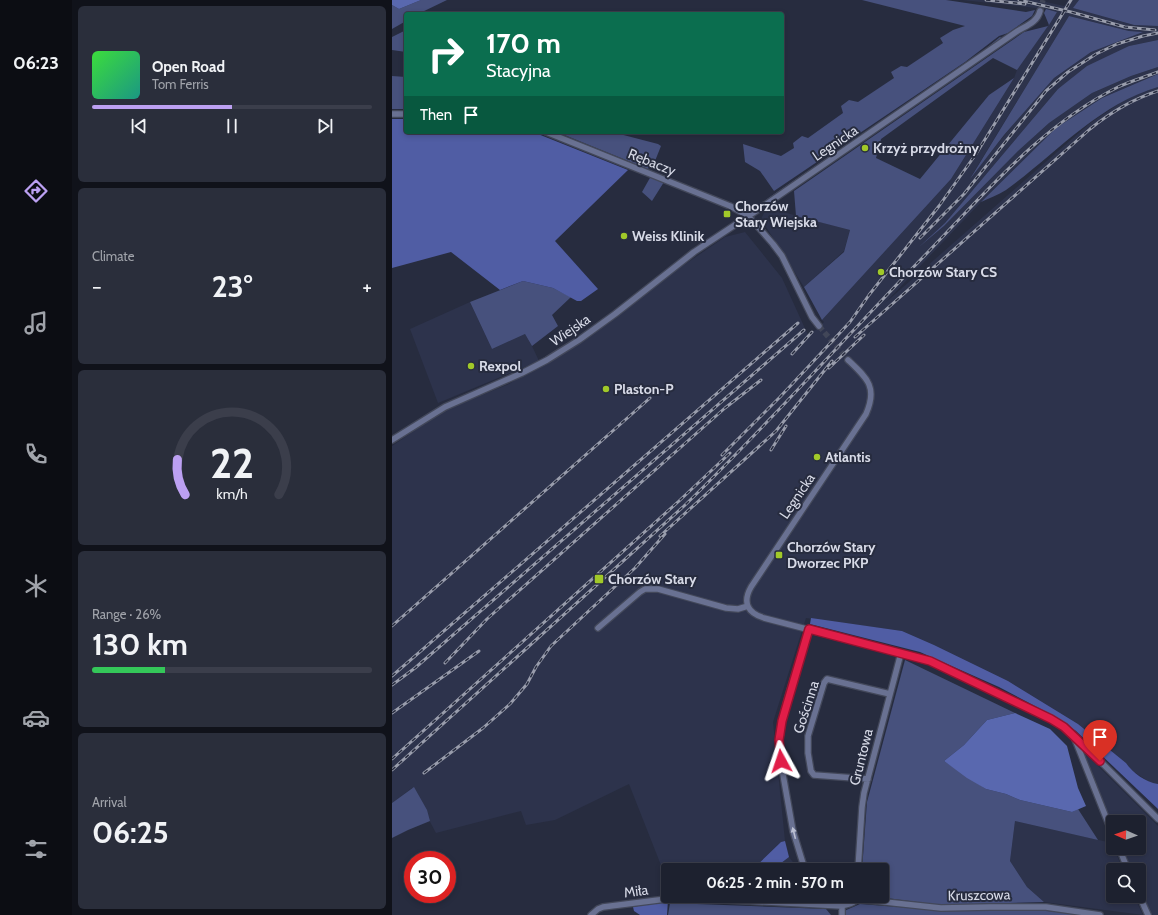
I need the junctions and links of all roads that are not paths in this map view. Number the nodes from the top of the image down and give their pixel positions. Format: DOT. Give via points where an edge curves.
graph roads {
  1 [pos="1040,11"];
  2 [pos="392,114"];
  3 [pos="404,114"];
  4 [pos="551,134"];
  5 [pos="748,217"];
  6 [pos="819,326"];
  7 [pos="848,360"];
  8 [pos="392,440"];
  9 [pos="748,606"];
  10 [pos="598,628"];
  11 [pos="809,629"];
  12 [pos="901,653"];
  13 [pos="890,694"];
  14 [pos="1074,735"];
  15 [pos="868,780"];
  16 [pos="1106,817"];
  17 [pos="1158,819"];
  18 [pos="803,863"];
  19 [pos="858,863"];
  20 [pos="889,901"];
  21 [pos="853,903"];
  22 [pos="1143,903"];
  23 [pos="830,905"];
  24 [pos="842,906"];
  25 [pos="591,915"];
  26 [pos="842,915"];
  27 [pos="1100,915"];
  28 [pos="1148,915"];
  1 -- 5 [label="street, Legnicka" via="1035,21"];
  2 -- 3 [label="street"];
  4 -- 5 [label="street, Rębaczy" via="730,206"];
  5 -- 6 [label="street" via="782,256"];
  5 -- 8 [label="street, Wiejska" via="694,252 615,314 554,356 451,404"];
  7 -- 9 [label="street, Legnicka" via="869,383 872,394 866,414 751,587 746,598"];
  9 -- 10 [label="street" via="731,609 658,589 646,589"];
  9 -- 11 [label="street" via="752,613 759,616"];
  11 -- 12 [label="street"];
  18 -- 11 [label="street, one-way" via="789,808 779,740 782,721"];
  12 -- 13 [label="street, Gruntowa"];
  12 -- 14 [label="street" via="930,661 962,676 1051,719"];
  13 -- 15 [label="street, Gruntowa"];
  13 -- 15 [label="street, Gościnna" via="827,679 808,736 808,753 811,771 814,774"];
  14 -- 16 [label="street"];
  14 -- 17 [label="street"];
  15 -- 19 [label="street, Gruntowa" via="862,807"];
  20 -- 27 [label="street, Kruszcowa" via="941,908 1046,907"];
  21 -- 24 [label="street"];
  22 -- 28 [label="street"];
  23 -- 24 [label="street, Miła"];
  23 -- 25 [label="street, Miła" via="674,898 602,907"];
  24 -- 26 [label="street"];
}
